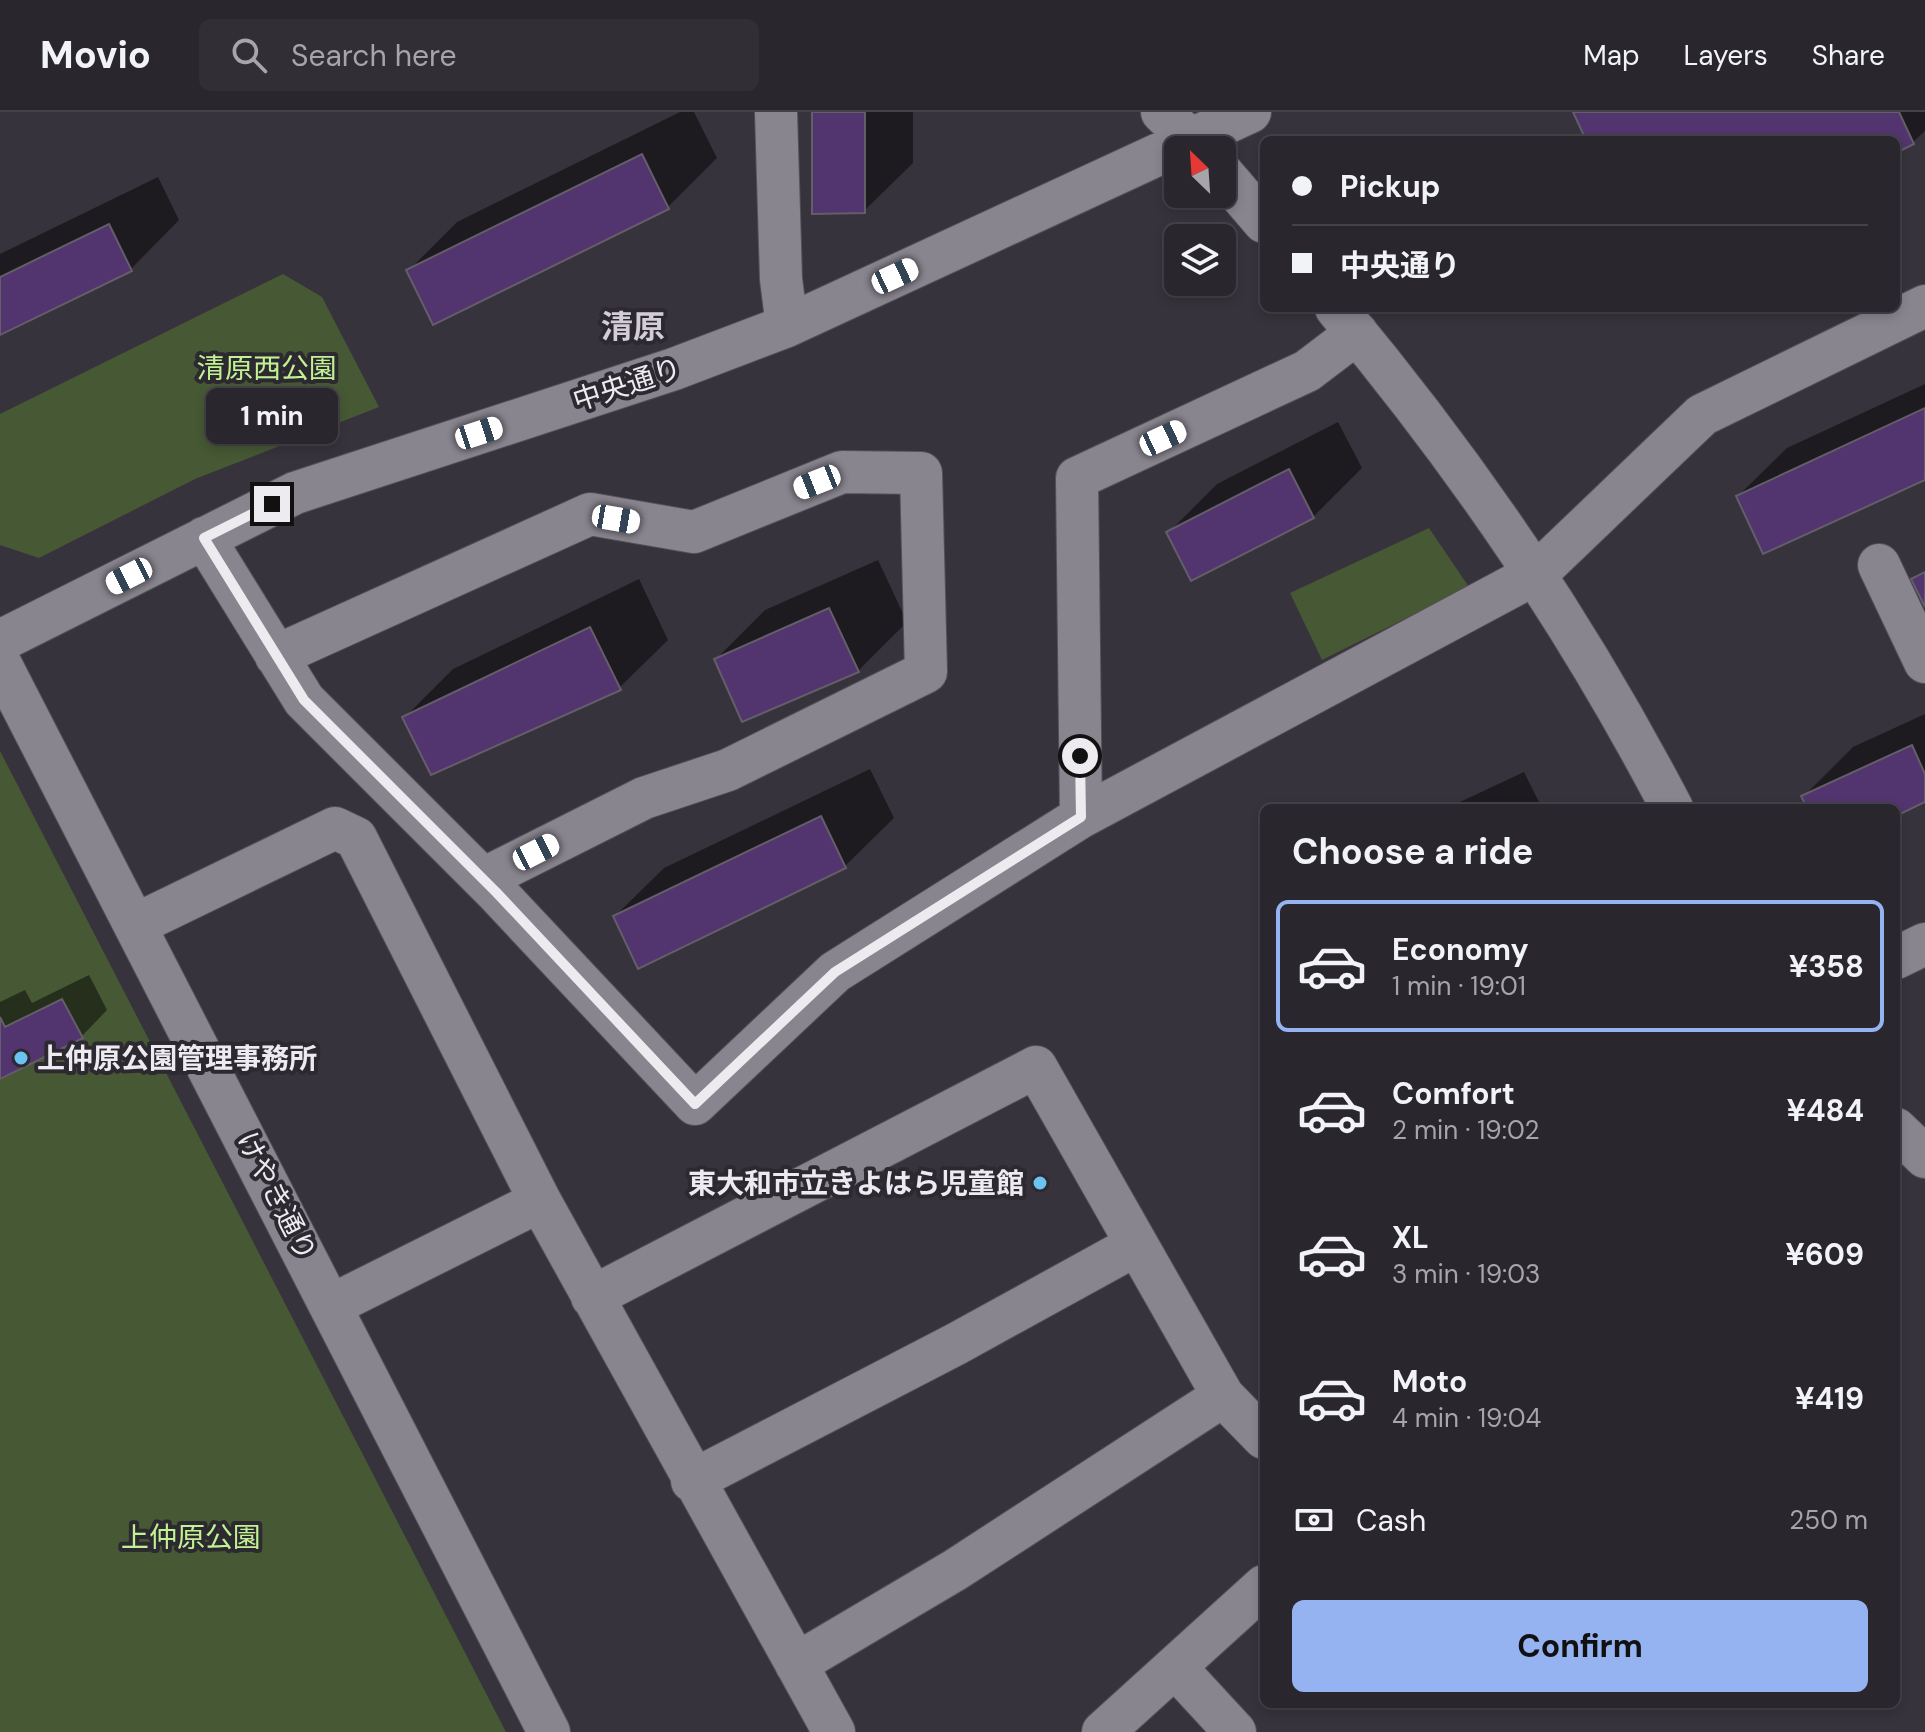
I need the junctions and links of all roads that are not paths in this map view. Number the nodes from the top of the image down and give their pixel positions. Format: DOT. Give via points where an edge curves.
graph roads {
  1 [pos="776,112"];
  2 [pos="1250,112"];
  3 [pos="1184,134"];
  4 [pos="1236,189"];
  5 [pos="1260,217"];
  6 [pos="1925,306"];
  7 [pos="1347,321"];
  8 [pos="787,326"];
  9 [pos="204,538"];
  10 [pos="1879,565"];
  11 [pos="1537,573"];
  12 [pos="0,641"];
  13 [pos="276,656"];
  14 [pos="1925,662"];
  15 [pos="0,663"];
  16 [pos="1670,804"];
  17 [pos="1081,817"];
  18 [pos="483,879"];
  19 [pos="137,924"];
  20 [pos="1925,944"];
  21 [pos="1900,956"];
  22 [pos="1900,1133"];
  23 [pos="1925,1157"];
  24 [pos="540,1201"];
  25 [pos="1136,1245"];
  26 [pos="592,1297"];
  27 [pos="332,1305"];
  28 [pos="1223,1396"];
  29 [pos="1260,1434"];
  30 [pos="692,1481"];
  31 [pos="1260,1590"];
  32 [pos="796,1664"];
  33 [pos="1175,1667"];
  34 [pos="549,1732"];
  35 [pos="834,1732"];
  36 [pos="1103,1732"];
  37 [pos="1235,1732"];
  1 -- 8 [label="street"];
  2 -- 3 [label="street, 中央通り"];
  3 -- 8 [label="street, 中央通り"];
  4 -- 5 [label="street"];
  6 -- 11 [label="street" via="1702,415"];
  7 -- 11 [label="street"];
  7 -- 17 [label="street" via="1307,371 1077,478"];
  8 -- 9 [label="street, 中央通り" via="674,369 295,493"];
  9 -- 12 [label="street, 中央通り"];
  9 -- 13 [label="street"];
  10 -- 14 [label="street"];
  11 -- 16 [label="street" via="1613,696"];
  11 -- 17 [label="street"];
  13 -- 18 [label="street" via="304,700"];
  13 -- 18 [label="street" via="590,514 694,532 842,472 921,473 926,672 728,770 644,798"];
  15 -- 19 [label="street, けやき通り"];
  17 -- 18 [label="street" via="835,972 695,1104"];
  19 -- 24 [label="street" via="335,828 356,838"];
  19 -- 27 [label="street, けやき通り"];
  20 -- 21 [label="street"];
  22 -- 23 [label="street"];
  24 -- 26 [label="street"];
  24 -- 27 [label="street"];
  25 -- 26 [label="street" via="1036,1067"];
  25 -- 28 [label="street"];
  25 -- 30 [label="street"];
  26 -- 30 [label="street"];
  27 -- 34 [label="street, けやき通り"];
  28 -- 29 [label="street"];
  28 -- 32 [label="street" via="955,1570"];
  30 -- 32 [label="street"];
  31 -- 33 [label="street"];
  32 -- 35 [label="street"];
  33 -- 36 [label="street"];
  33 -- 37 [label="street"];
}
